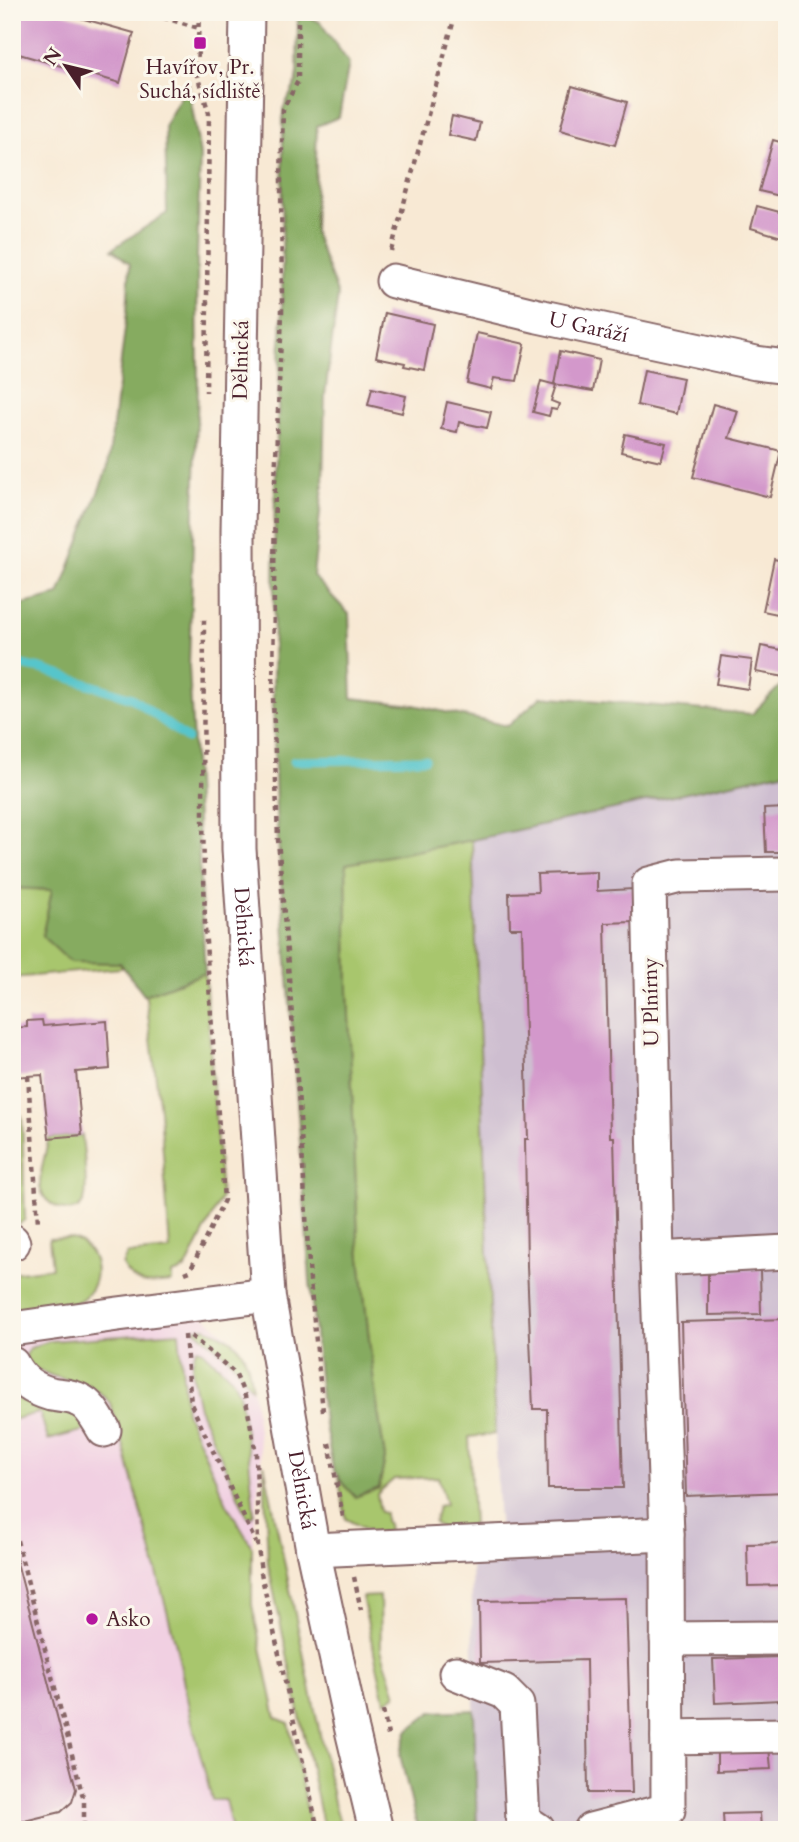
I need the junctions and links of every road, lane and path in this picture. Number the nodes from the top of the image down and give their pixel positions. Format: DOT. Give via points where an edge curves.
graph roads {
  1 [pos="144,12"];
  2 [pos="199,12"];
  3 [pos="247,12"];
  4 [pos="298,12"];
  5 [pos="456,12"];
  6 [pos="199,28"];
  7 [pos="394,281"];
  8 [pos="787,367"];
  9 [pos="206,400"];
  10 [pos="204,606"];
  11 [pos="787,874"];
  12 [pos="28,1076"];
  13 [pos="21,1238"];
  14 [pos="787,1252"];
  15 [pos="657,1259"];
  16 [pos="268,1295"];
  17 [pos="182,1306"];
  18 [pos="12,1329"];
  19 [pos="12,1364"];
  20 [pos="325,1421"];
  21 [pos="104,1430"];
  22 [pos="327,1433"];
  23 [pos="12,1521"];
  24 [pos="667,1534"];
  25 [pos="258,1547"];
  26 [pos="349,1548"];
  27 [pos="313,1550"];
  28 [pos="361,1612"];
  29 [pos="787,1638"];
  30 [pos="667,1639"];
  31 [pos="456,1673"];
  32 [pos="381,1704"];
  33 [pos="787,1735"];
  34 [pos="668,1737"];
  35 [pos="391,1750"];
  36 [pos="84,1830"];
  37 [pos="318,1830"];
  38 [pos="376,1830"];
  39 [pos="538,1830"];
  40 [pos="591,1830"];
  1 -- 6 [label="path"];
  2 -- 6 [label="path"];
  3 -- 16 [label="street, Dělnická" via="238,531 239,849"];
  4 -- 20 [label="path" via="298,81 283,110 273,697 276,812 310,1281"];
  5 -- 7 [label="path" via="386,268"];
  6 -- 9 [label="path" via="197,75 209,113"];
  7 -- 8 [label="street, U Garáží"];
  10 -- 17 [label="path" via="205,928 224,1200 190,1271 178,1275"];
  11 -- 15 [label="street, U Plnírny" via="680,876 649,884"];
  12 -- 13 [label="path"];
  14 -- 15 [label="street"];
  15 -- 24 [label="street, U Plnírny"];
  16 -- 17 [label="street"];
  16 -- 27 [label="street, Dělnická"];
  17 -- 18 [label="street"];
  19 -- 21 [label="street" via="29,1386 81,1400"];
  22 -- 26 [label="path"];
  23 -- 36 [label="path" via="84,1801"];
  24 -- 26 [label="street"];
  24 -- 30 [label="street, U Plnírny"];
  25 -- 25 [label="path" via="256,1453 245,1396 235,1373 185,1331 191,1404"];
  25 -- 37 [label="path"];
  26 -- 27 [label="street"];
  26 -- 28 [label="path"];
  27 -- 38 [label="street, Dělnická"];
  29 -- 30 [label="street"];
  30 -- 34 [label="street, U Plnírny"];
  31 -- 39 [label="street" via="504,1692 517,1704 523,1820"];
  32 -- 35 [label="path"];
  33 -- 34 [label="street"];
  34 -- 40 [label="street, U Plnírny" via="668,1810"];
}
